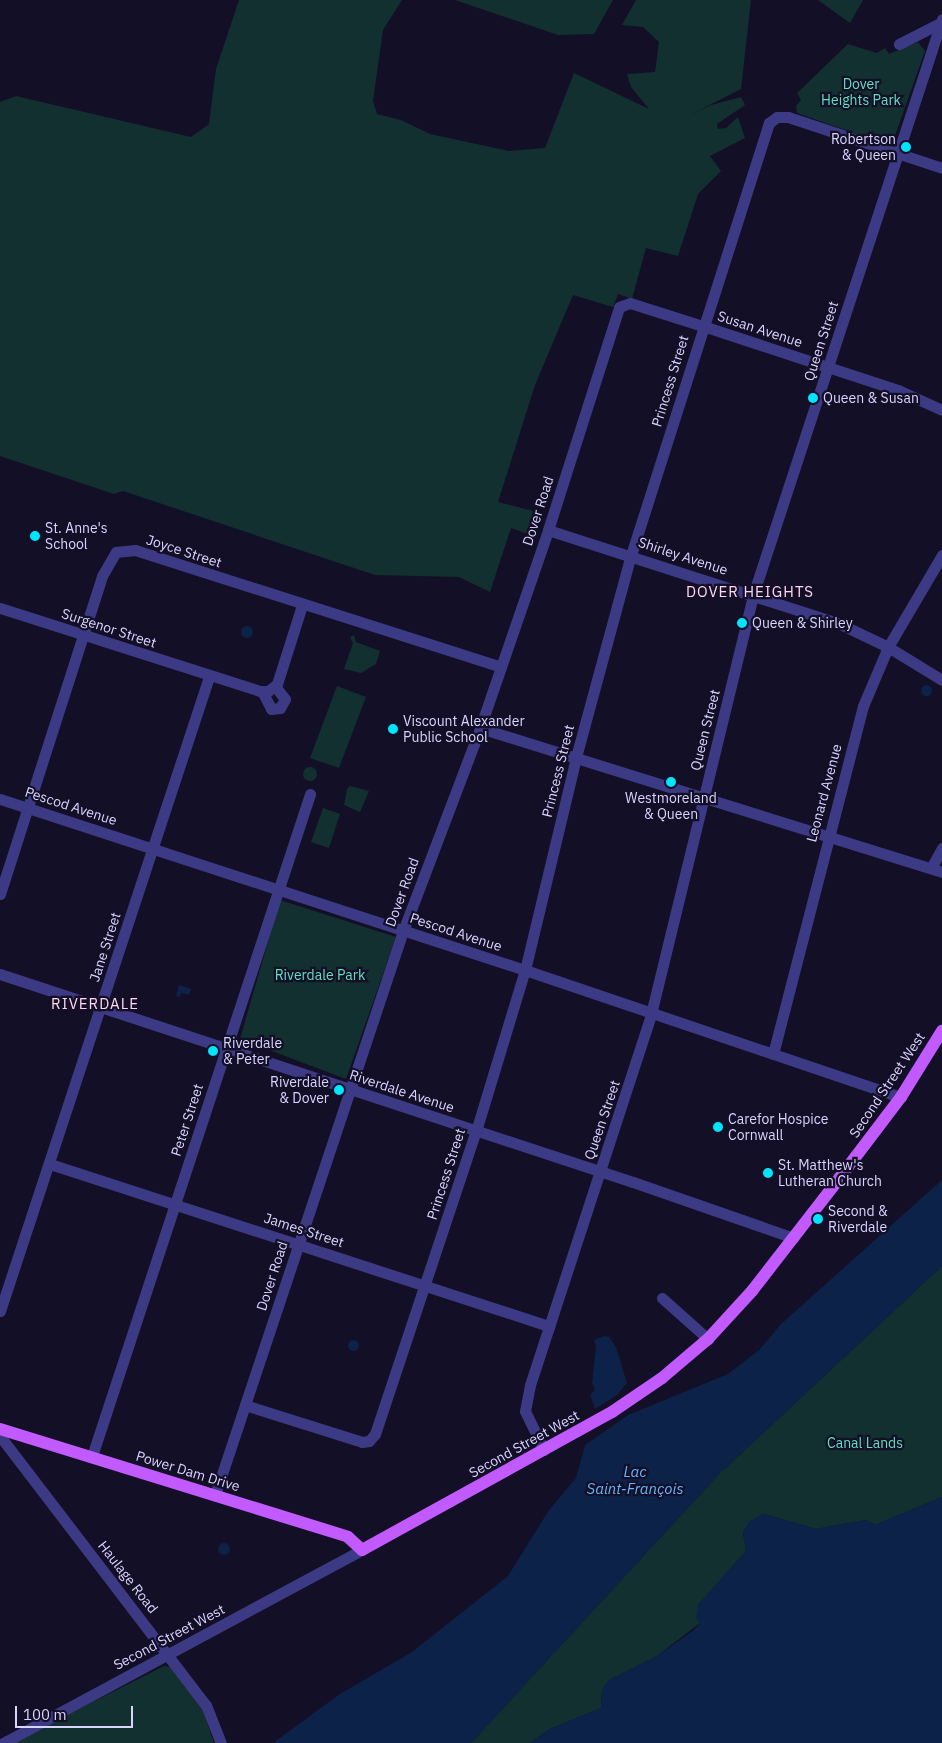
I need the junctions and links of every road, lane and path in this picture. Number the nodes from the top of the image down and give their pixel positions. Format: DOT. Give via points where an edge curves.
graph roads {
  1 [pos="942,21"];
  2 [pos="898,44"];
  3 [pos="899,154"];
  4 [pos="942,168"];
  5 [pos="624,303"];
  6 [pos="703,326"];
  7 [pos="829,367"];
  8 [pos="942,410"];
  9 [pos="548,530"];
  10 [pos="631,555"];
  11 [pos="942,555"];
  12 [pos="753,595"];
  13 [pos="302,605"];
  14 [pos="0,608"];
  15 [pos="86,634"];
  16 [pos="888,647"];
  17 [pos="501,667"];
  18 [pos="209,677"];
  19 [pos="942,680"];
  20 [pos="275,686"];
  21 [pos="262,691"];
  22 [pos="480,728"];
  23 [pos="576,757"];
  24 [pos="310,794"];
  25 [pos="0,798"];
  26 [pos="704,798"];
  27 [pos="28,808"];
  28 [pos="828,836"];
  29 [pos="942,848"];
  30 [pos="153,849"];
  31 [pos="937,870"];
  32 [pos="278,889"];
  33 [pos="0,894"];
  34 [pos="403,931"];
  35 [pos="525,970"];
  36 [pos="0,974"];
  37 [pos="102,1006"];
  38 [pos="651,1014"];
  39 [pos="942,1031"];
  40 [pos="226,1048"];
  41 [pos="773,1054"];
  42 [pos="352,1090"];
  43 [pos="901,1097"];
  44 [pos="476,1131"];
  45 [pos="50,1164"];
  46 [pos="600,1171"];
  47 [pos="175,1205"];
  48 [pos="794,1238"];
  49 [pos="299,1244"];
  50 [pos="425,1286"];
  51 [pos="662,1298"];
  52 [pos="0,1311"];
  53 [pos="548,1326"];
  54 [pos="708,1339"];
  55 [pos="245,1406"];
  56 [pos="0,1429"];
  57 [pos="0,1436"];
  58 [pos="544,1450"];
  59 [pos="92,1456"];
  60 [pos="215,1495"];
  61 [pos="362,1550"];
  62 [pos="169,1655"];
  63 [pos="3,1743"];
  64 [pos="221,1743"];
  1 -- 2 [label="street"];
  1 -- 3 [label="street, Queen Street"];
  3 -- 4 [label="street"];
  3 -- 6 [label="street, Princess Street" via="788,117 774,118 766,129"];
  3 -- 7 [label="street, Queen Street"];
  5 -- 6 [label="street, Susan Avenue"];
  5 -- 9 [label="street, Dover Road" via="619,307 611,329"];
  6 -- 7 [label="street, Susan Avenue"];
  6 -- 10 [label="street, Princess Street"];
  7 -- 8 [label="street, Susan Avenue" via="898,390"];
  7 -- 12 [label="street, Queen Street"];
  9 -- 10 [label="street, Shirley Avenue"];
  9 -- 17 [label="street, Dover Road"];
  10 -- 12 [label="street, Shirley Avenue"];
  10 -- 23 [label="street, Princess Street"];
  11 -- 16 [label="street, Leonard Avenue"];
  12 -- 16 [label="street, Shirley Avenue" via="838,623"];
  12 -- 26 [label="street, Queen Street"];
  13 -- 15 [label="street, Joyce Street" via="135,550 123,550 109,561"];
  13 -- 17 [label="street, Joyce Street"];
  13 -- 20 [label="street"];
  14 -- 15 [label="street, Surgenor Street"];
  15 -- 18 [label="street, Surgenor Street"];
  15 -- 27 [label="street, Joyce Street"];
  16 -- 19 [label="street, Shirley Avenue"];
  16 -- 28 [label="street, Leonard Avenue" via="863,706"];
  17 -- 22 [label="street, Dover Road"];
  18 -- 21 [label="street, Surgenor Street"];
  18 -- 30 [label="street, Jane Street"];
  20 -- 21 [label="street"];
  20 -- 21 [label="street" via="284,699 280,708 271,709"];
  22 -- 23 [label="street"];
  22 -- 34 [label="street, Dover Road"];
  23 -- 26 [label="street"];
  23 -- 35 [label="street, Princess Street"];
  24 -- 32 [label="street, Peter Street"];
  25 -- 27 [label="street, Pescod Avenue"];
  26 -- 28 [label="street"];
  26 -- 38 [label="street, Queen Street"];
  27 -- 30 [label="street, Pescod Avenue"];
  27 -- 33 [label="street, Joyce Street"];
  28 -- 31 [label="street"];
  28 -- 41 [label="street, Leonard Avenue"];
  29 -- 31 [label="street"];
  30 -- 32 [label="street, Pescod Avenue"];
  30 -- 37 [label="street, Jane Street"];
  32 -- 34 [label="street, Pescod Avenue"];
  32 -- 40 [label="street, Peter Street"];
  34 -- 35 [label="street, Pescod Avenue"];
  34 -- 42 [label="street, Dover Road"];
  35 -- 38 [label="street, Pescod Avenue"];
  35 -- 44 [label="street, Princess Street"];
  36 -- 37 [label="street, Riverdale Avenue"];
  37 -- 40 [label="street, Riverdale Avenue"];
  37 -- 45 [label="street, Jane Street"];
  38 -- 41 [label="street, Pescod Avenue"];
  38 -- 46 [label="street, Queen Street"];
  39 -- 43 [label="main road, Second Street West"];
  40 -- 42 [label="street, Riverdale Avenue"];
  40 -- 47 [label="street, Peter Street"];
  41 -- 43 [label="street, Pescod Avenue"];
  42 -- 44 [label="street, Riverdale Avenue"];
  42 -- 49 [label="street, Dover Road"];
  43 -- 48 [label="main road, Second Street West"];
  44 -- 46 [label="street, Riverdale Avenue"];
  44 -- 50 [label="street, Princess Street"];
  45 -- 47 [label="street, James Street"];
  45 -- 52 [label="street, Jane Street"];
  46 -- 48 [label="street, Riverdale Avenue"];
  46 -- 53 [label="street, Queen Street"];
  47 -- 49 [label="street, James Street"];
  47 -- 59 [label="street, Peter Street"];
  48 -- 54 [label="main road, Second Street West"];
  49 -- 50 [label="street, James Street"];
  49 -- 55 [label="street, Dover Road"];
  50 -- 53 [label="street, James Street"];
  50 -- 55 [label="street, Princess Street" via="375,1434 366,1443"];
  51 -- 54 [label="street"];
  53 -- 58 [label="street, Queen Street" via="525,1404 529,1422"];
  54 -- 58 [label="main road, Second Street West" via="637,1396"];
  55 -- 60 [label="street, Dover Road"];
  56 -- 59 [label="main road, Power Dam Drive"];
  57 -- 62 [label="street, Haulage Road"];
  58 -- 61 [label="main road, Second Street West"];
  59 -- 60 [label="main road, Power Dam Drive"];
  60 -- 61 [label="main road, Power Dam Drive" via="348,1537"];
  61 -- 62 [label="street, Second Street West"];
  62 -- 63 [label="street, Second Street West"];
  62 -- 64 [label="street, Haulage Road" via="206,1705"];
}
